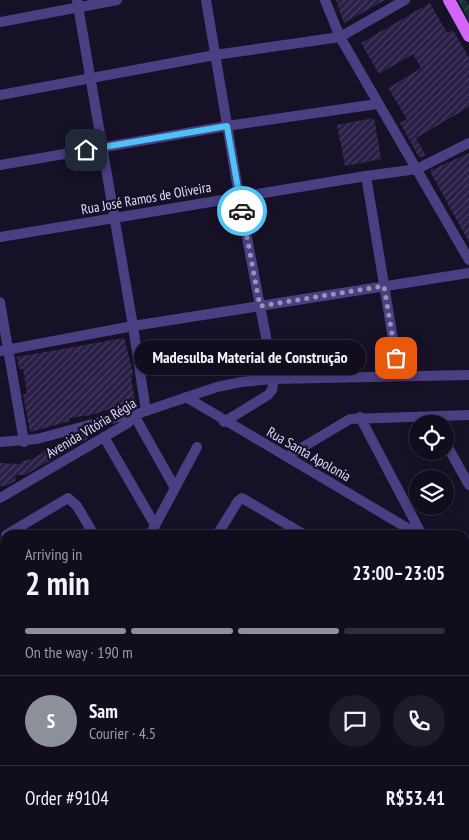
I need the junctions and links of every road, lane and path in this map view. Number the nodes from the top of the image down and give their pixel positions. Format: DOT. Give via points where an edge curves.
graph roads {
  1 [pos="117,0"];
  2 [pos="206,0"];
  3 [pos="325,0"];
  4 [pos="405,0"];
  5 [pos="449,0"];
  6 [pos="78,4"];
  7 [pos="0,22"];
  8 [pos="469,36"];
  9 [pos="340,37"];
  10 [pos="215,55"];
  11 [pos="91,77"];
  12 [pos="0,95"];
  13 [pos="377,104"];
  14 [pos="227,126"];
  15 [pos="469,143"];
  16 [pos="104,147"];
  17 [pos="0,165"];
  18 [pos="417,169"];
  19 [pos="366,176"];
  20 [pos="239,196"];
  21 [pos="114,218"];
  22 [pos="0,237"];
  23 [pos="469,260"];
  24 [pos="469,273"];
  25 [pos="384,286"];
  26 [pos="0,302"];
  27 [pos="260,306"];
  28 [pos="133,326"];
  29 [pos="4,351"];
  30 [pos="469,374"];
  31 [pos="399,375"];
  32 [pos="274,379"];
  33 [pos="186,397"];
  34 [pos="146,411"];
  35 [pos="134,415"];
  36 [pos="469,415"];
  37 [pos="454,417"];
  38 [pos="360,418"];
  39 [pos="409,419"];
  40 [pos="224,422"];
  41 [pos="92,424"];
  42 [pos="102,438"];
  43 [pos="0,442"];
  44 [pos="24,442"];
  45 [pos="197,447"];
  46 [pos="288,456"];
  47 [pos="454,458"];
  48 [pos="469,485"];
  49 [pos="175,488"];
  50 [pos="0,498"];
  51 [pos="155,525"];
  52 [pos="14,530"];
  53 [pos="91,530"];
  54 [pos="152,530"];
  55 [pos="220,530"];
  56 [pos="296,530"];
  57 [pos="412,530"];
  58 [pos="417,530"];
  1 -- 6 [label="street"];
  2 -- 10 [label="street"];
  3 -- 9 [label="street"];
  4 -- 9 [label="street"];
  5 -- 8 [label="main road"];
  6 -- 7 [label="street"];
  6 -- 11 [label="street"];
  9 -- 10 [label="street"];
  9 -- 13 [label="street"];
  10 -- 11 [label="street"];
  10 -- 14 [label="street"];
  11 -- 12 [label="street"];
  11 -- 16 [label="street"];
  13 -- 14 [label="street"];
  13 -- 18 [label="street"];
  14 -- 16 [label="street"];
  14 -- 20 [label="street"];
  15 -- 18 [label="street, Rua José Ramos de Oliveira"];
  16 -- 17 [label="street"];
  16 -- 21 [label="street"];
  18 -- 19 [label="street, Rua José Ramos de Oliveira"];
  18 -- 23 [label="street"];
  19 -- 20 [label="street, Rua José Ramos de Oliveira"];
  19 -- 25 [label="street"];
  20 -- 21 [label="street, Rua José Ramos de Oliveira"];
  20 -- 27 [label="street"];
  21 -- 22 [label="street, Rua José Ramos de Oliveira"];
  21 -- 28 [label="street"];
  24 -- 25 [label="street"];
  25 -- 27 [label="street"];
  25 -- 31 [label="street"];
  26 -- 29 [label="street"];
  27 -- 28 [label="street"];
  27 -- 32 [label="street"];
  28 -- 29 [label="street"];
  28 -- 34 [label="street"];
  29 -- 44 [label="street"];
  30 -- 31 [label="street, Avenida Vitória Régia"];
  31 -- 32 [label="street, Avenida Vitória Régia"];
  32 -- 33 [label="street, Avenida Vitória Régia" via="241,382"];
  32 -- 40 [label="street" via="268,395"];
  33 -- 34 [label="street, Avenida Vitória Régia"];
  33 -- 40 [label="street, Rua Santa Apolonia"];
  34 -- 35 [label="street, Avenida Vitória Régia"];
  35 -- 41 [label="street"];
  35 -- 42 [label="street, Avenida Vitória Régia" via="128,423"];
  35 -- 49 [label="street"];
  36 -- 37 [label="street"];
  38 -- 39 [label="street"];
  38 -- 46 [label="street" via="340,423"];
  38 -- 58 [label="street"];
  40 -- 46 [label="street, Rua Santa Apolonia"];
  41 -- 42 [label="street"];
  41 -- 44 [label="street"];
  42 -- 50 [label="street, Avenida Vitória Régia"];
  42 -- 51 [label="street"];
  43 -- 44 [label="street"];
  45 -- 49 [label="street"];
  46 -- 57 [label="street, Rua Santa Apolonia"];
  47 -- 48 [label="street"];
  49 -- 51 [label="street"];
  51 -- 54 [label="street"];
  52 -- 53 [label="street" via="68,498 78,506"];
  55 -- 56 [label="street" via="242,498"];
}
